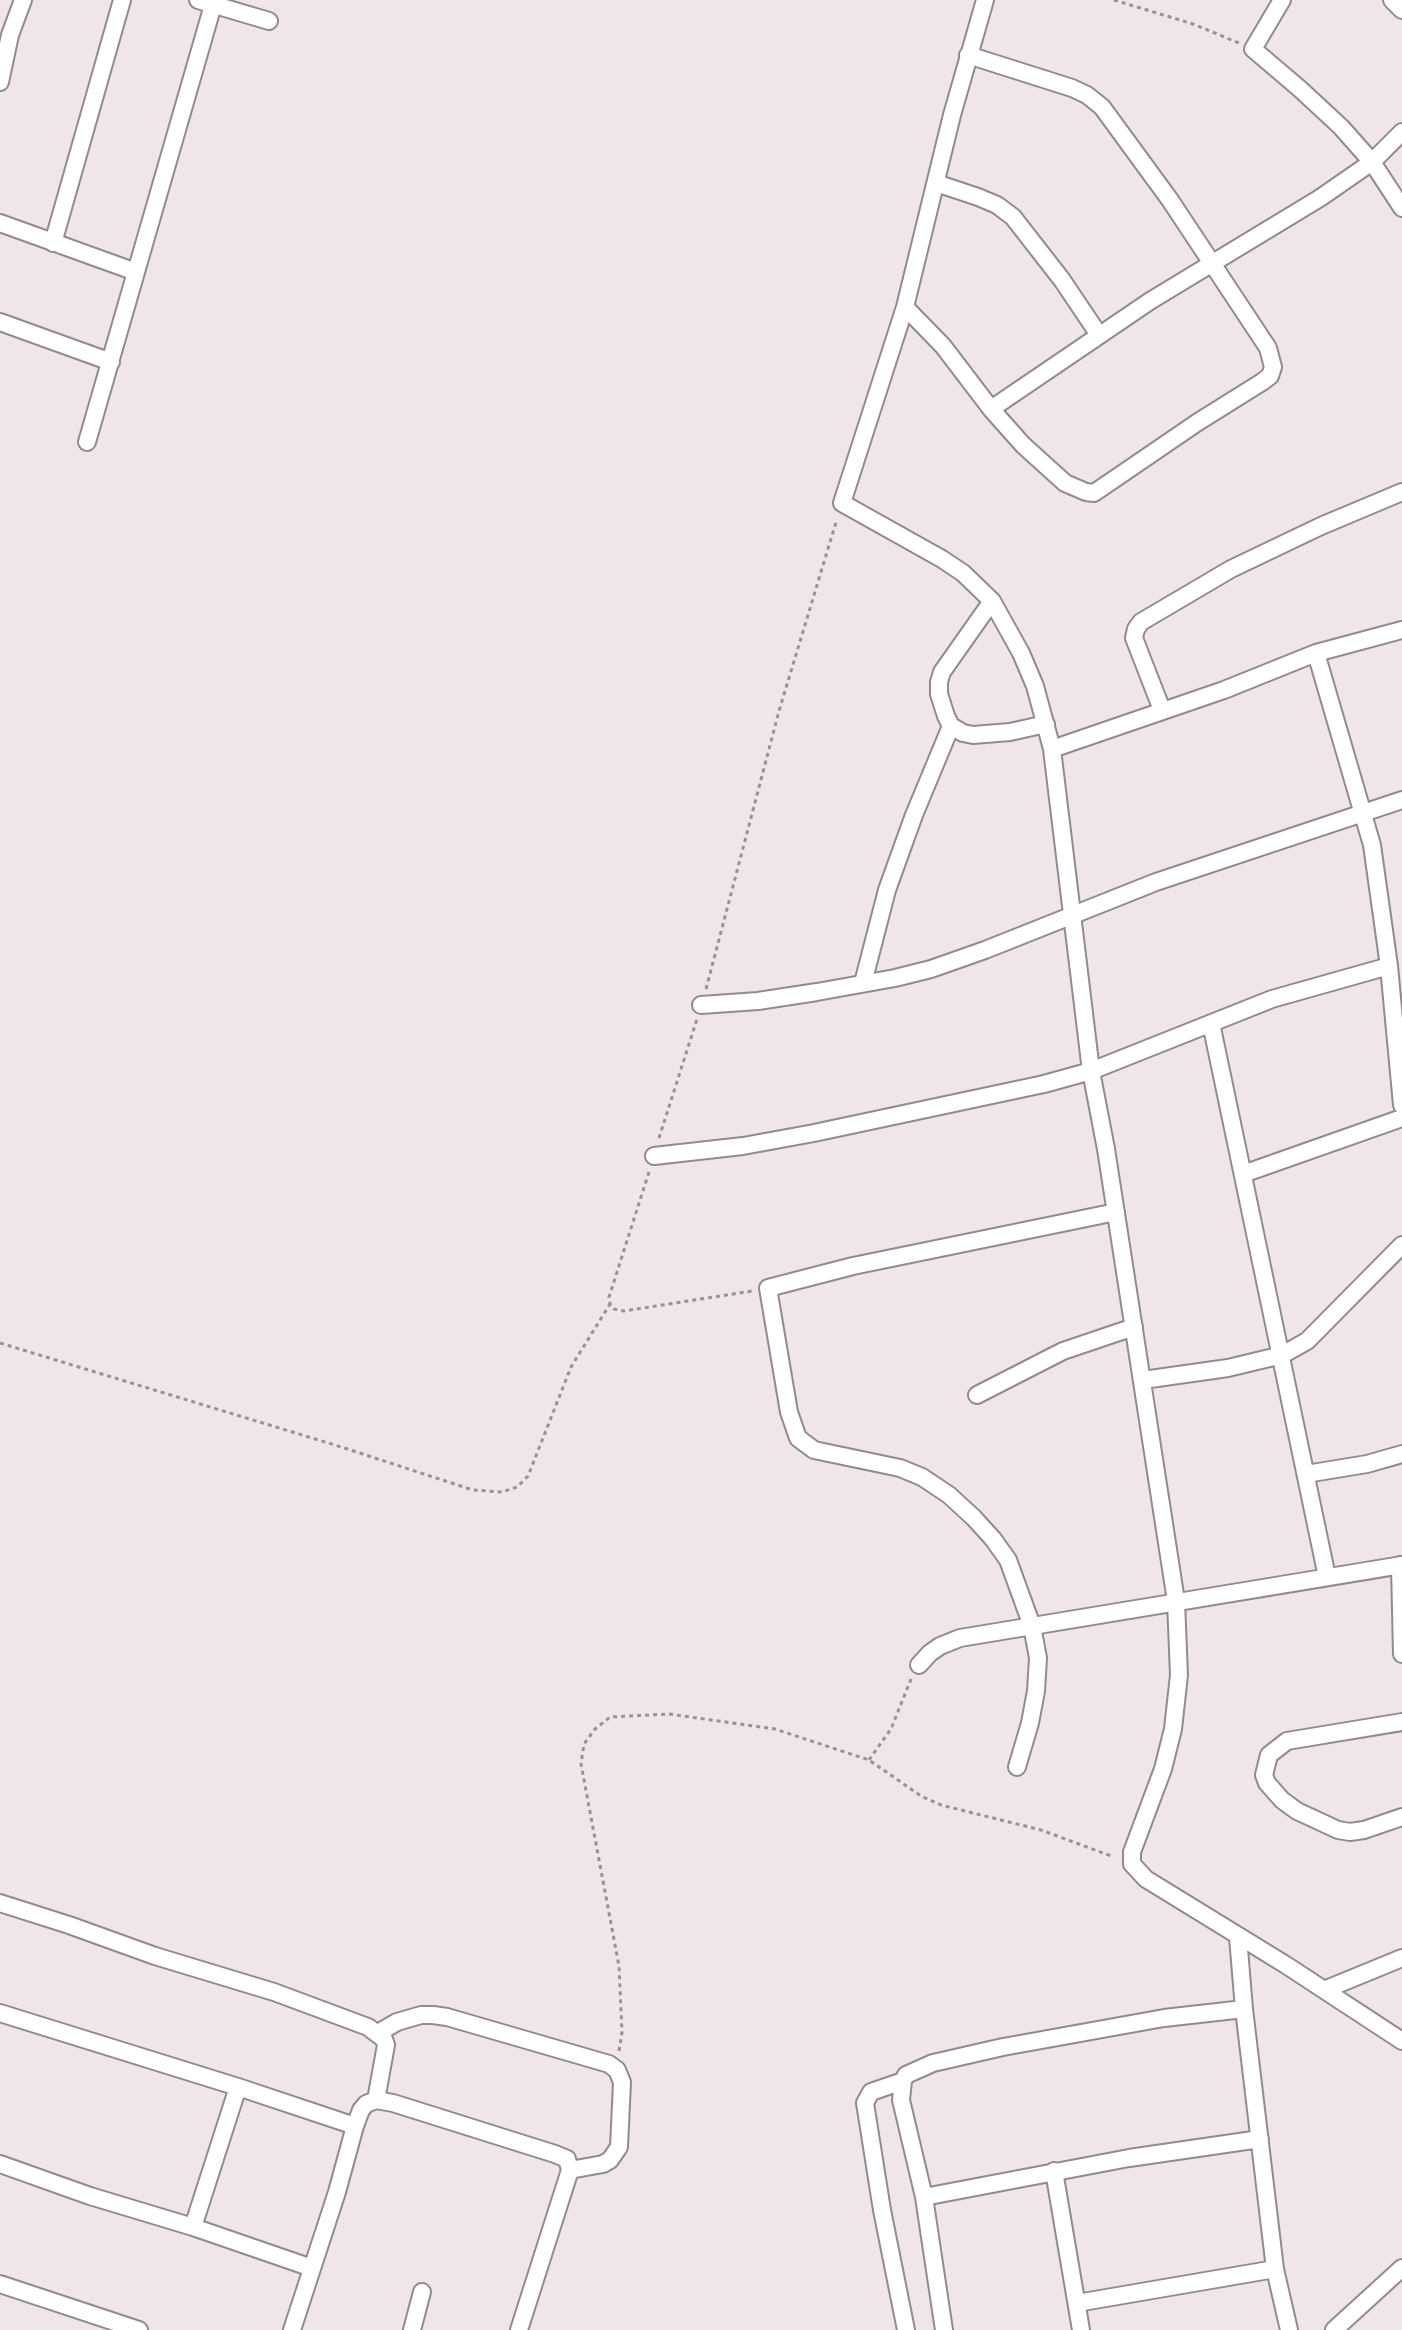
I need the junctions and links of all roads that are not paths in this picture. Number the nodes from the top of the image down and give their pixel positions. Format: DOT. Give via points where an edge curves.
graph roads {
  1 [pos="23,0"];
  2 [pos="122,0"];
  3 [pos="985,0"];
  4 [pos="1282,0"];
  5 [pos="1392,0"];
  6 [pos="205,3"];
  7 [pos="1402,10"];
  8 [pos="269,21"];
  9 [pos="5,34"];
  10 [pos="968,55"];
  11 [pos="0,82"];
  12 [pos="1402,132"];
  13 [pos="1372,162"];
  14 [pos="936,183"];
  15 [pos="1402,208"];
  16 [pos="0,223"];
  17 [pos="53,243"];
  18 [pos="1212,263"];
  19 [pos="136,272"];
  20 [pos="905,307"];
  21 [pos="0,322"];
  22 [pos="1099,335"];
  23 [pos="111,362"];
  24 [pos="991,409"];
  25 [pos="87,442"];
  26 [pos="1402,492"];
  27 [pos="992,601"];
  28 [pos="1402,630"];
  29 [pos="1316,653"];
  30 [pos="1162,710"];
  31 [pos="1046,724"];
  32 [pos="951,726"];
  33 [pos="1052,749"];
  34 [pos="1402,800"];
  35 [pos="1362,812"];
  36 [pos="1071,915"];
  37 [pos="1389,966"];
  38 [pos="863,983"];
  39 [pos="701,1005"];
  40 [pos="1211,1023"];
  41 [pos="1091,1071"];
  42 [pos="1402,1105"];
  43 [pos="1402,1118"];
  44 [pos="654,1156"];
  45 [pos="1243,1174"];
  46 [pos="1116,1212"];
  47 [pos="1402,1245"];
  48 [pos="1134,1327"];
  49 [pos="1282,1355"];
  50 [pos="1143,1380"];
  51 [pos="977,1395"];
  52 [pos="1402,1454"];
  53 [pos="1306,1474"];
  54 [pos="1401,1565"];
  55 [pos="1327,1577"];
  56 [pos="1176,1601"];
  57 [pos="1032,1626"];
  58 [pos="1402,1654"];
  59 [pos="919,1665"];
  60 [pos="1402,1722"];
  61 [pos="1017,1767"];
  62 [pos="1402,1817"];
  63 [pos="0,1903"];
  64 [pos="1238,1937"];
  65 [pos="1402,1958"];
  66 [pos="1324,1990"];
  67 [pos="1244,2009"];
  68 [pos="0,2013"];
  69 [pos="378,2033"];
  70 [pos="1402,2041"];
  71 [pos="903,2081"];
  72 [pos="238,2087"];
  73 [pos="376,2100"];
  74 [pos="355,2126"];
  75 [pos="1260,2139"];
  76 [pos="0,2164"];
  77 [pos="570,2170"];
  78 [pos="1054,2171"];
  79 [pos="924,2197"];
  80 [pos="193,2227"];
  81 [pos="312,2268"];
  82 [pos="1402,2268"];
  83 [pos="1275,2269"];
  84 [pos="0,2284"];
  85 [pos="422,2292"];
  86 [pos="1077,2303"];
  87 [pos="139,2330"];
  88 [pos="292,2330"];
  89 [pos="412,2330"];
  90 [pos="519,2330"];
  91 [pos="906,2330"];
  92 [pos="944,2330"];
  93 [pos="1081,2330"];
  94 [pos="1289,2330"];
  95 [pos="1334,2330"];
  1 -- 9 [label="street"];
  2 -- 17 [label="street"];
  3 -- 10 [label="street"];
  4 -- 13 [label="street" via="1253,49 1311,98"];
  5 -- 7 [label="street"];
  6 -- 8 [label="street"];
  6 -- 19 [label="street"];
  9 -- 11 [label="street"];
  10 -- 14 [label="street"];
  10 -- 18 [label="street" via="1072,88 1102,107"];
  12 -- 13 [label="street"];
  13 -- 15 [label="street"];
  13 -- 18 [label="street"];
  14 -- 20 [label="street"];
  14 -- 22 [label="street" via="997,205 1013,217"];
  16 -- 17 [label="street"];
  17 -- 19 [label="street"];
  18 -- 22 [label="street"];
  18 -- 24 [label="street" via="1268,348 1270,376 1094,493 1065,483"];
  19 -- 23 [label="street"];
  20 -- 24 [label="street"];
  20 -- 27 [label="street" via="842,503 942,559"];
  21 -- 23 [label="street"];
  22 -- 24 [label="street"];
  23 -- 25 [label="street"];
  26 -- 30 [label="street" via="1231,569 1141,622 1134,638"];
  27 -- 31 [label="street" via="1021,653"];
  27 -- 32 [label="street" via="942,672 939,694"];
  28 -- 29 [label="street"];
  29 -- 30 [label="street"];
  29 -- 35 [label="street"];
  30 -- 33 [label="street"];
  31 -- 32 [label="street" via="986,735"];
  31 -- 33 [label="street"];
  32 -- 38 [label="street" via="887,890"];
  33 -- 36 [label="street"];
  34 -- 35 [label="street"];
  35 -- 36 [label="street"];
  35 -- 37 [label="street"];
  36 -- 38 [label="street" via="931,969"];
  36 -- 41 [label="street"];
  37 -- 40 [label="street" via="1272,999"];
  37 -- 42 [label="street"];
  38 -- 39 [label="street"];
  40 -- 41 [label="street"];
  40 -- 45 [label="street"];
  41 -- 44 [label="street" via="814,1133"];
  41 -- 46 [label="street"];
  43 -- 45 [label="street"];
  45 -- 49 [label="street"];
  46 -- 48 [label="street"];
  46 -- 57 [label="street" via="768,1288 798,1438 814,1450 900,1468 949,1495 1008,1560"];
  47 -- 49 [label="street" via="1307,1341"];
  48 -- 50 [label="street"];
  48 -- 51 [label="street" via="1063,1351"];
  49 -- 50 [label="street"];
  49 -- 53 [label="street"];
  50 -- 56 [label="street"];
  52 -- 53 [label="street"];
  53 -- 55 [label="street"];
  54 -- 55 [label="street"];
  54 -- 58 [label="street"];
  55 -- 56 [label="street"];
  56 -- 57 [label="street"];
  56 -- 64 [label="street" via="1175,1716 1132,1864 1146,1879"];
  57 -- 59 [label="street" via="960,1638 940,1646"];
  57 -- 61 [label="street" via="1038,1658 1036,1691"];
  60 -- 62 [label="street" via="1287,1741 1269,1755 1264,1775 1282,1800 1338,1830 1364,1830"];
  63 -- 69 [label="street" via="274,1992"];
  64 -- 66 [label="street"];
  64 -- 67 [label="street"];
  65 -- 66 [label="street"];
  66 -- 70 [label="street"];
  67 -- 71 [label="street" via="1003,2047 933,2063"];
  67 -- 75 [label="street"];
  68 -- 72 [label="street"];
  69 -- 73 [label="street" via="387,2051"];
  69 -- 77 [label="street" via="397,2022 433,2015 609,2064 622,2082 619,2147 603,2164"];
  71 -- 79 [label="street" via="904,2122"];
  71 -- 91 [label="street" via="871,2092 865,2103"];
  72 -- 74 [label="street"];
  72 -- 80 [label="street"];
  73 -- 74 [label="street" via="361,2110"];
  73 -- 77 [label="street" via="555,2154 567,2159"];
  74 -- 81 [label="street"];
  75 -- 78 [label="street"];
  75 -- 83 [label="street"];
  76 -- 80 [label="street"];
  77 -- 90 [label="street"];
  78 -- 79 [label="street"];
  78 -- 86 [label="street"];
  79 -- 92 [label="street"];
  80 -- 81 [label="street"];
  81 -- 88 [label="street"];
  82 -- 95 [label="street"];
  83 -- 86 [label="street"];
  83 -- 94 [label="street"];
  84 -- 87 [label="street"];
  85 -- 89 [label="street"];
  86 -- 93 [label="street"];
}
